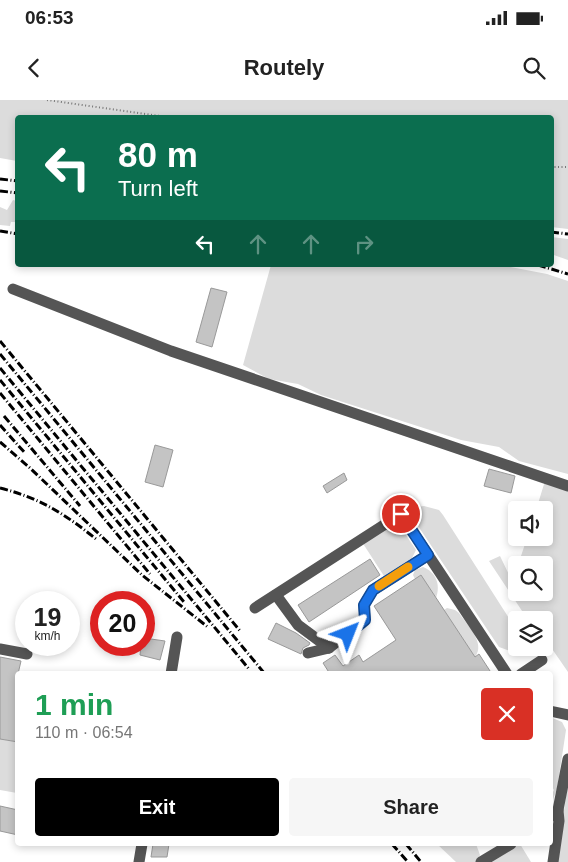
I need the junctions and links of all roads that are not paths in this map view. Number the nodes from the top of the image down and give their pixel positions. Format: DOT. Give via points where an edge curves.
graph roads {
  1 [pos="13,289"];
  2 [pos="568,486"];
  3 [pos="428,555"];
  4 [pos="276,595"];
  5 [pos="255,608"];
  6 [pos="177,637"];
  7 [pos="329,648"];
  8 [pos="0,649"];
  9 [pos="15,652"];
  10 [pos="308,653"];
  11 [pos="542,660"];
  12 [pos="171,671"];
  13 [pos="505,671"];
  14 [pos="526,671"];
  15 [pos="553,712"];
  16 [pos="568,715"];
  17 [pos="568,759"];
  18 [pos="554,813"];
  19 [pos="142,846"];
  20 [pos="508,846"];
  21 [pos="139,862"];
  22 [pos="481,862"];
  23 [pos="553,862"];
  1 -- 2 [label="street" via="172,351"];
  3 -- 4 [label="street" via="401,514"];
  3 -- 7 [label="street" via="373,590 364,605 365,620"];
  3 -- 13 [label="street"];
  4 -- 5 [label="street"];
  4 -- 7 [label="street" via="298,625"];
  6 -- 12 [label="street"];
  7 -- 10 [label="street"];
  8 -- 9 [label="street"];
  11 -- 14 [label="street"];
  15 -- 16 [label="street"];
  17 -- 18 [label="street"];
  18 -- 23 [label="street" via="559,820"];
  19 -- 21 [label="street"];
  20 -- 22 [label="street"];
}
